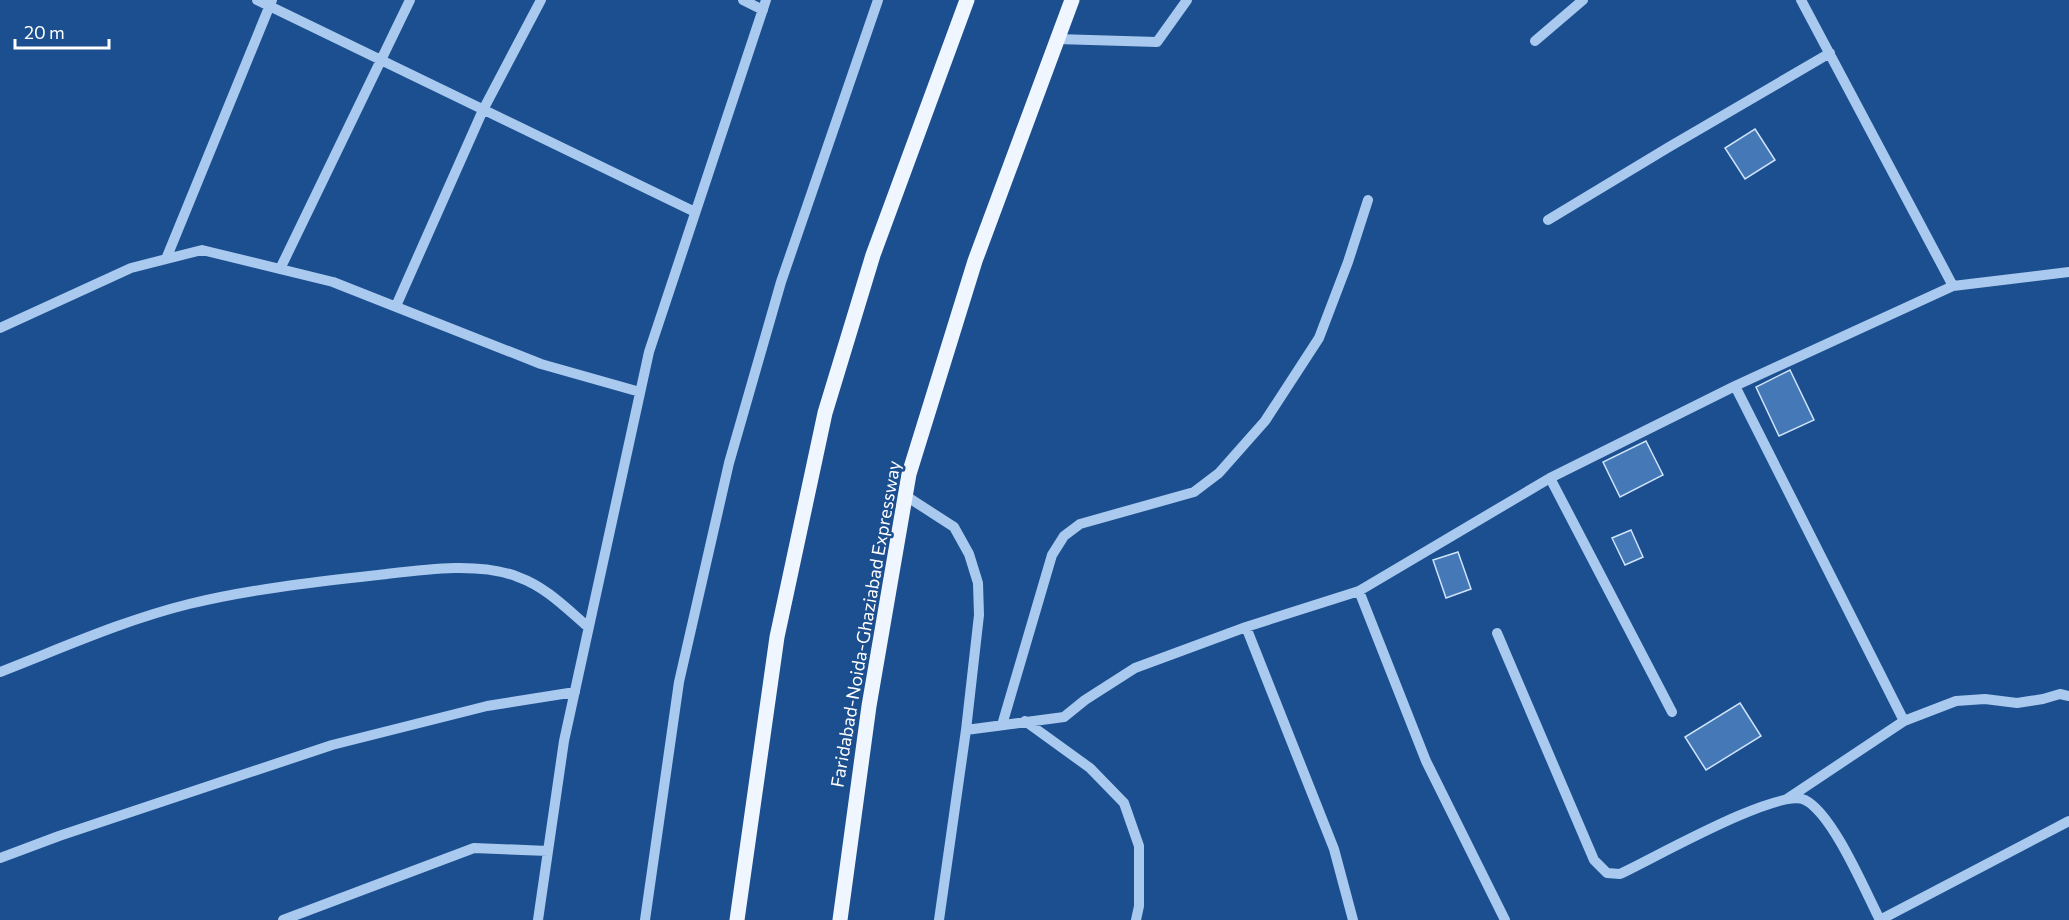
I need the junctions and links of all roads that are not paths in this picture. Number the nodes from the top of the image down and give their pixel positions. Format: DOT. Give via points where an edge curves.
graph roads {
  1 [pos="257,0"];
  2 [pos="410,0"];
  3 [pos="541,0"];
  4 [pos="743,0"];
  5 [pos="878,0"];
  6 [pos="967,0"];
  7 [pos="1072,0"];
  8 [pos="1187,0"];
  9 [pos="1583,0"];
  10 [pos="1801,0"];
  11 [pos="270,3"];
  12 [pos="765,5"];
  13 [pos="1058,39"];
  14 [pos="1535,41"];
  15 [pos="1830,53"];
  16 [pos="380,60"];
  17 [pos="483,110"];
  18 [pos="1368,200"];
  19 [pos="695,212"];
  20 [pos="1548,220"];
  21 [pos="166,260"];
  22 [pos="280,269"];
  23 [pos="2069,272"];
  24 [pos="1953,286"];
  25 [pos="396,306"];
  26 [pos="0,328"];
  27 [pos="1735,386"];
  28 [pos="640,392"];
  29 [pos="1550,478"];
  30 [pos="906,496"];
  31 [pos="1359,591"];
  32 [pos="588,627"];
  33 [pos="1246,627"];
  34 [pos="1497,633"];
  35 [pos="0,672"];
  36 [pos="574,692"];
  37 [pos="2069,696"];
  38 [pos="1672,712"];
  39 [pos="1024,721"];
  40 [pos="1904,721"];
  41 [pos="1002,724"];
  42 [pos="966,730"];
  43 [pos="1787,799"];
  44 [pos="2069,821"];
  45 [pos="548,851"];
  46 [pos="0,858"];
  47 [pos="284,920"];
  48 [pos="538,920"];
  49 [pos="645,920"];
  50 [pos="737,920"];
  51 [pos="840,920"];
  52 [pos="939,920"];
  53 [pos="1136,920"];
  54 [pos="1353,920"];
  55 [pos="1504,920"];
  56 [pos="1880,920"];
  1 -- 11 [label="street"];
  2 -- 16 [label="street"];
  3 -- 17 [label="street"];
  4 -- 12 [label="street"];
  5 -- 49 [label="street" via="781,282 729,463 679,682"];
  6 -- 50 [label="main road" via="873,255 825,413 777,637"];
  7 -- 13 [label="main road, Faridabad-Noida-Ghaziabad Expressway"];
  8 -- 13 [label="street" via="1157,42"];
  9 -- 14 [label="street"];
  10 -- 15 [label="street"];
  11 -- 16 [label="street"];
  11 -- 21 [label="street"];
  12 -- 19 [label="street"];
  13 -- 30 [label="main road, Faridabad-Noida-Ghaziabad Expressway" via="975,261 909,474"];
  15 -- 20 [label="street"];
  15 -- 24 [label="street"];
  16 -- 17 [label="street"];
  16 -- 22 [label="street"];
  17 -- 19 [label="street"];
  17 -- 25 [label="street"];
  18 -- 41 [label="street" via="1319,338 1265,421 1219,473 1194,492 1080,524 1064,536 1052,555"];
  19 -- 28 [label="street" via="649,351"];
  21 -- 22 [label="street" via="202,250"];
  21 -- 26 [label="street" via="131,268"];
  22 -- 25 [label="street" via="333,282"];
  23 -- 24 [label="street"];
  24 -- 27 [label="street"];
  25 -- 28 [label="street" via="541,364"];
  27 -- 29 [label="street"];
  27 -- 40 [label="street"];
  28 -- 32 [label="street"];
  29 -- 31 [label="street"];
  29 -- 38 [label="street"];
  30 -- 42 [label="street" via="954,527 969,554 978,583 979,615"];
  30 -- 51 [label="main road, Faridabad-Noida-Ghaziabad Expressway" via="869,706"];
  31 -- 33 [label="street"];
  31 -- 55 [label="street" via="1426,761"];
  32 -- 35 [label="street" via="546,590 517,576 473,568 410,571 282,586 189,604 141,618"];
  32 -- 36 [label="street"];
  33 -- 39 [label="street" via="1135,668 1064,717"];
  33 -- 54 [label="street" via="1334,849"];
  34 -- 43 [label="street" via="1594,860 1607,873 1620,874 1742,814"];
  36 -- 45 [label="street"];
  36 -- 46 [label="street" via="487,706 332,745"];
  37 -- 40 [label="street" via="2060,694 2017,703 1956,701"];
  39 -- 41 [label="street"];
  39 -- 53 [label="street" via="1090,768 1124,803 1139,846"];
  40 -- 43 [label="street"];
  41 -- 42 [label="street"];
  42 -- 52 [label="street"];
  43 -- 56 [label="street" via="1805,800 1821,814 1839,839"];
  44 -- 56 [label="street"];
  45 -- 47 [label="street" via="474,848"];
  45 -- 48 [label="street"];
}
